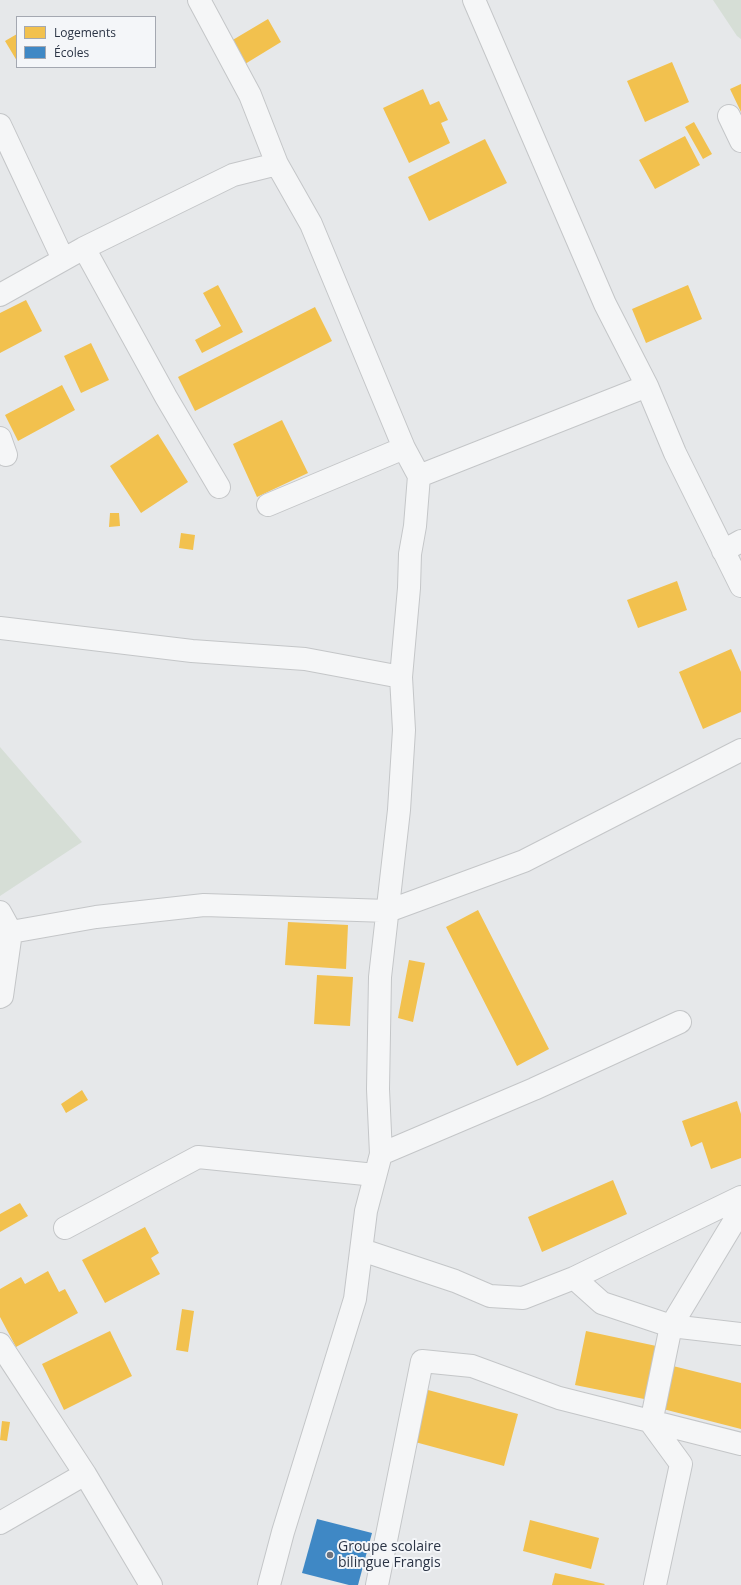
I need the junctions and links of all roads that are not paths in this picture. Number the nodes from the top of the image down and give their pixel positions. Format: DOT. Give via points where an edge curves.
graph roads {
  1 [pos="199,0"];
  2 [pos="474,0"];
  3 [pos="729,116"];
  4 [pos="0,125"];
  5 [pos="741,141"];
  6 [pos="277,164"];
  7 [pos="84,248"];
  8 [pos="63,259"];
  9 [pos="0,294"];
  10 [pos="647,386"];
  11 [pos="404,448"];
  12 [pos="419,476"];
  13 [pos="219,488"];
  14 [pos="268,506"];
  15 [pos="732,546"];
  16 [pos="741,586"];
  17 [pos="0,628"];
  18 [pos="401,676"];
  19 [pos="741,750"];
  20 [pos="388,911"];
  21 [pos="0,912"];
  22 [pos="11,932"];
  23 [pos="0,997"];
  24 [pos="680,1022"];
  25 [pos="378,1165"];
  26 [pos="741,1197"];
  27 [pos="741,1210"];
  28 [pos="65,1228"];
  29 [pos="362,1250"];
  30 [pos="574,1278"];
  31 [pos="671,1326"];
  32 [pos="741,1334"];
  33 [pos="0,1344"];
  34 [pos="651,1423"];
  35 [pos="741,1444"];
  36 [pos="85,1474"];
  37 [pos="0,1523"];
  38 [pos="151,1585"];
  39 [pos="268,1585"];
  40 [pos="377,1585"];
  41 [pos="655,1585"];
  1 -- 6 [label="street" via="250,95"];
  2 -- 10 [label="street" via="605,304"];
  3 -- 5 [label="street"];
  4 -- 8 [label="street"];
  6 -- 7 [label="street" via="233,175"];
  6 -- 11 [label="street" via="311,224"];
  7 -- 8 [label="street"];
  7 -- 13 [label="street"];
  8 -- 9 [label="street"];
  10 -- 12 [label="street"];
  10 -- 15 [label="street" via="675,453"];
  11 -- 12 [label="street"];
  11 -- 14 [label="street"];
  12 -- 18 [label="street"];
  15 -- 16 [label="street"];
  17 -- 18 [label="street" via="192,652 305,659"];
  18 -- 20 [label="street" via="404,730 399,810"];
  19 -- 20 [label="street" via="524,861"];
  20 -- 22 [label="street" via="204,905 96,917"];
  20 -- 25 [label="street" via="380,977"];
  21 -- 22 [label="street"];
  22 -- 23 [label="street"];
  24 -- 25 [label="street" via="520,1095"];
  25 -- 28 [label="street" via="198,1157"];
  25 -- 29 [label="street" via="366,1211"];
  26 -- 30 [label="street"];
  27 -- 31 [label="street"];
  29 -- 30 [label="street" via="455,1281 490,1296 523,1298"];
  29 -- 39 [label="street" via="355,1299"];
  30 -- 31 [label="street" via="602,1303"];
  31 -- 32 [label="street"];
  31 -- 34 [label="street"];
  33 -- 36 [label="street"];
  34 -- 35 [label="street"];
  34 -- 40 [label="street" via="559,1398 472,1366 422,1360"];
  34 -- 41 [label="street" via="681,1464"];
  36 -- 37 [label="street"];
  36 -- 38 [label="street"];
}
